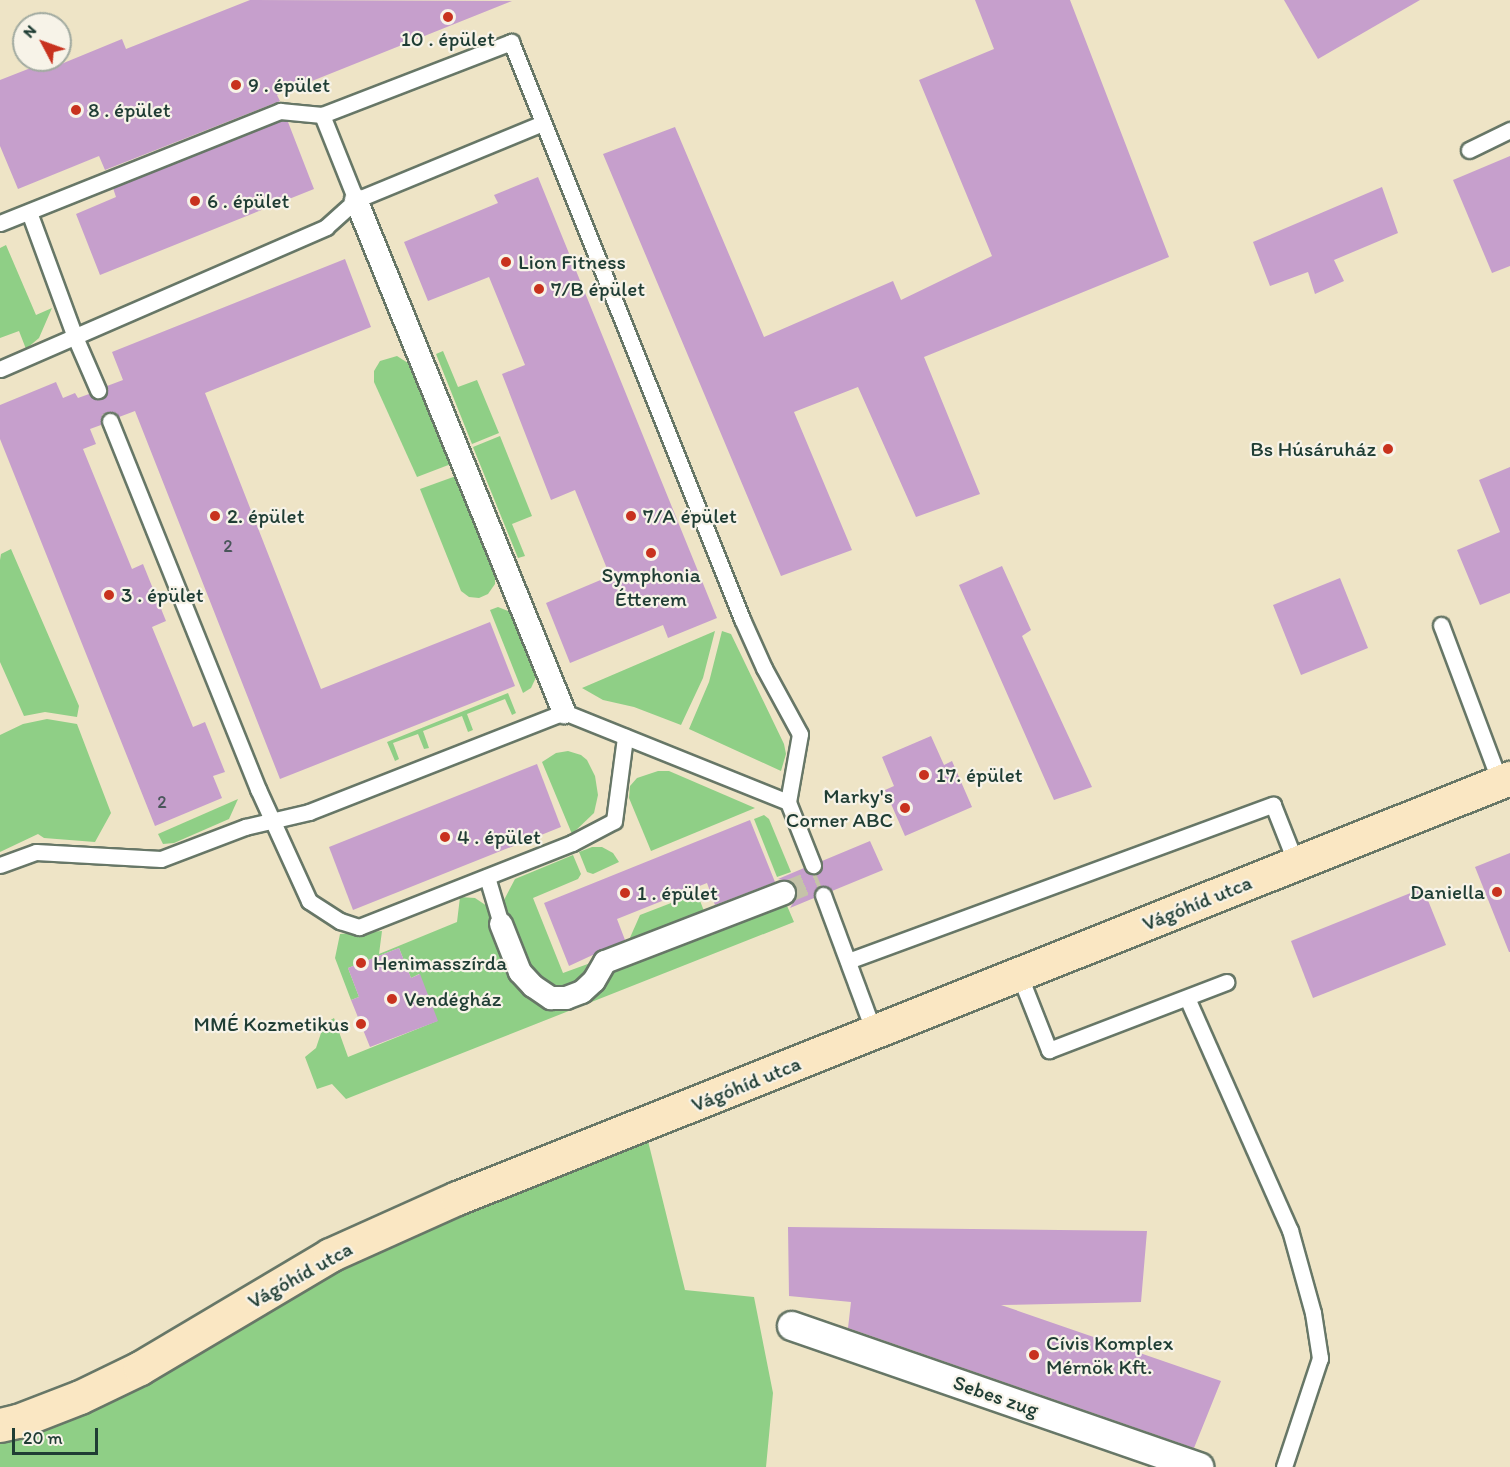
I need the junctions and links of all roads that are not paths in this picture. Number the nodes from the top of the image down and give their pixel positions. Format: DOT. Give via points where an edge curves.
graph roads {
  1 [pos="322,115"];
  2 [pos="543,123"];
  3 [pos="1510,130"];
  4 [pos="1469,150"];
  5 [pos="356,200"];
  6 [pos="29,212"];
  7 [pos="0,223"];
  8 [pos="75,337"];
  9 [pos="0,369"];
  10 [pos="98,390"];
  11 [pos="110,421"];
  12 [pos="1441,625"];
  13 [pos="564,712"];
  14 [pos="625,737"];
  15 [pos="1505,780"];
  16 [pos="788,802"];
  17 [pos="273,821"];
  18 [pos="1296,863"];
  19 [pos="0,865"];
  20 [pos="813,865"];
  21 [pos="487,877"];
  22 [pos="783,893"];
  23 [pos="823,895"];
  24 [pos="501,924"];
  25 [pos="848,961"];
  26 [pos="1018,974"];
  27 [pos="1226,982"];
  28 [pos="1187,998"];
  29 [pos="874,1032"];
  30 [pos="792,1326"];
  31 [pos="9,1423"];
  32 [pos="1199,1467"];
  33 [pos="1284,1467"];
  1 -- 2 [label="lane" via="511,42"];
  1 -- 5 [label="lane"];
  1 -- 6 [label="lane" via="280,111"];
  2 -- 5 [label="lane"];
  2 -- 16 [label="lane" via="742,619 800,734"];
  3 -- 4 [label="lane"];
  5 -- 8 [label="lane" via="326,228"];
  5 -- 13 [label="street"];
  6 -- 7 [label="lane"];
  6 -- 8 [label="lane"];
  8 -- 9 [label="lane"];
  8 -- 10 [label="lane"];
  11 -- 17 [label="lane"];
  12 -- 15 [label="lane"];
  13 -- 14 [label="lane"];
  13 -- 17 [label="lane" via="309,812"];
  14 -- 16 [label="lane"];
  14 -- 21 [label="lane" via="614,821 572,843"];
  15 -- 18 [label="main road, Vágóhíd utca"];
  16 -- 20 [label="lane"];
  17 -- 19 [label="lane" via="245,827 161,859 36,852"];
  17 -- 21 [label="lane" via="309,901 340,921 359,927"];
  18 -- 25 [label="lane" via="1273,806"];
  18 -- 26 [label="main road, Vágóhíd utca"];
  21 -- 24 [label="lane"];
  22 -- 24 [label="street" via="605,962 594,981 582,992 566,998 550,998 533,987 520,972"];
  23 -- 25 [label="lane"];
  25 -- 29 [label="lane"];
  26 -- 28 [label="lane" via="1049,1050"];
  26 -- 29 [label="main road, Vágóhíd utca"];
  27 -- 28 [label="lane"];
  28 -- 33 [label="lane" via="1290,1230 1313,1313 1320,1358"];
  29 -- 31 [label="main road, Vágóhíd utca" via="457,1198 330,1255 140,1368 80,1397"];
  30 -- 32 [label="street, Sebes zug"];
}
